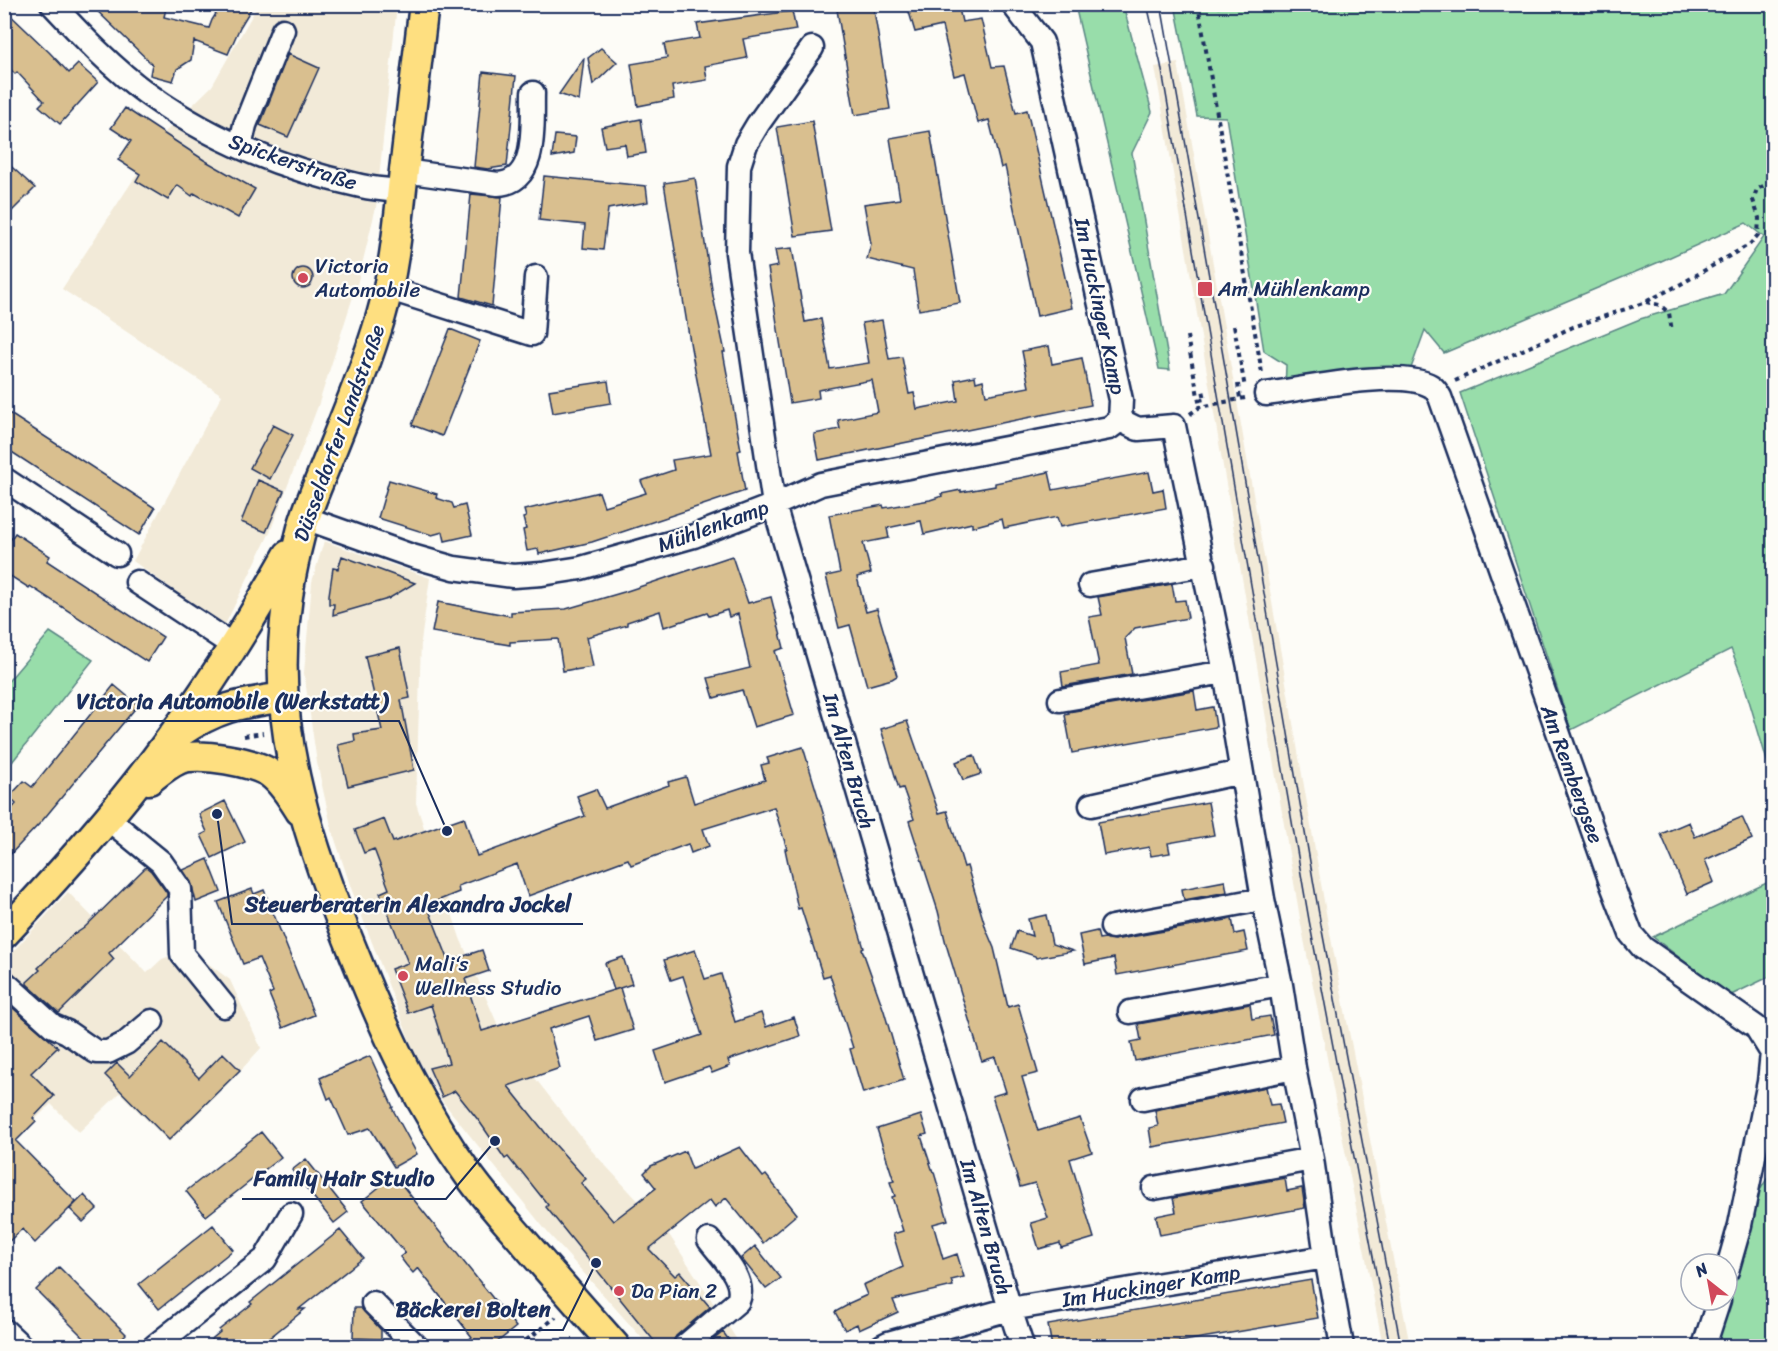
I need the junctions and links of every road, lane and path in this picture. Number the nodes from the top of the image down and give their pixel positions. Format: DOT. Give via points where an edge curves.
graph roads {
  1 [pos="52,4"];
  2 [pos="423,4"];
  3 [pos="1198,4"];
  4 [pos="1015,7"];
  5 [pos="283,30"];
  6 [pos="812,48"];
  7 [pos="533,93"];
  8 [pos="240,147"];
  9 [pos="403,181"];
  10 [pos="1773,181"];
  11 [pos="536,277"];
  12 [pos="387,288"];
  13 [pos="1646,302"];
  14 [pos="1234,326"];
  15 [pos="1672,331"];
  16 [pos="1187,336"];
  17 [pos="1238,384"];
  18 [pos="1203,390"];
  19 [pos="1436,391"];
  20 [pos="1266,394"];
  21 [pos="1240,399"];
  22 [pos="1199,400"];
  23 [pos="1120,420"];
  24 [pos="4,479"];
  25 [pos="774,505"];
  26 [pos="303,523"];
  27 [pos="117,554"];
  28 [pos="1204,565"];
  29 [pos="137,582"];
  30 [pos="1090,585"];
  31 [pos="234,646"];
  32 [pos="1225,672"];
  33 [pos="284,697"];
  34 [pos="1060,700"];
  35 [pos="170,739"];
  36 [pos="1241,772"];
  37 [pos="1091,805"];
  38 [pos="113,811"];
  39 [pos="306,818"];
  40 [pos="1263,899"];
  41 [pos="1112,927"];
  42 [pos="4,934"];
  43 [pos="4,982"];
  44 [pos="1281,985"];
  45 [pos="224,1006"];
  46 [pos="1130,1012"];
  47 [pos="152,1021"];
  48 [pos="1768,1033"];
  49 [pos="1294,1068"];
  50 [pos="1143,1099"];
  51 [pos="1312,1159"];
  52 [pos="1155,1188"];
  53 [pos="291,1214"];
  54 [pos="709,1240"];
  55 [pos="1732,1252"];
  56 [pos="1326,1257"];
  57 [pos="575,1301"];
  58 [pos="372,1303"];
  59 [pos="1010,1309"];
  60 [pos="1715,1312"];
  61 [pos="4,1330"];
  62 [pos="21,1347"];
  63 [pos="155,1347"];
  64 [pos="416,1347"];
  65 [pos="519,1347"];
  66 [pos="615,1347"];
  67 [pos="685,1347"];
  68 [pos="882,1347"];
  69 [pos="1022,1347"];
  70 [pos="1342,1347"];
  71 [pos="1704,1347"];
  1 -- 8 [label="street, Spickerstraße" via="92,47 148,94 201,129"];
  2 -- 9 [label="main road, Düsseldorfer Landstraße"];
  3 -- 20 [label="path"];
  4 -- 23 [label="street, Im Huckinger Kamp" via="1042,42 1121,400"];
  5 -- 8 [label="street"];
  6 -- 25 [label="street, Im Alten Bruch" via="758,124 739,166 737,253"];
  7 -- 9 [label="street, Spickerstraße" via="531,151 516,177 498,184"];
  8 -- 9 [label="street, Spickerstraße" via="363,187"];
  9 -- 12 [label="main road, Düsseldorfer Landstraße" via="397,243"];
  10 -- 13 [label="path" via="1757,189 1753,200 1759,218 1758,235 1750,244"];
  11 -- 12 [label="street" via="532,334"];
  12 -- 26 [label="main road, Düsseldorfer Landstraße" via="356,387"];
  13 -- 15 [label="path" via="1660,304 1669,313"];
  13 -- 19 [label="path" via="1574,327"];
  14 -- 21 [label="path" via="1247,398"];
  16 -- 22 [label="path"];
  17 -- 21 [label="path"];
  18 -- 22 [label="path" via="1205,399"];
  19 -- 20 [label="street" via="1407,379 1366,380"];
  19 -- 48 [label="street, Am Rembergsee" via="1631,934 1643,948"];
  21 -- 22 [label="path" via="1200,407"];
  23 -- 25 [label="street, Mühlenkamp" via="1109,428 821,484"];
  23 -- 28 [label="street, Im Huckinger Kamp" via="1138,429 1174,426"];
  24 -- 27 [label="street"];
  25 -- 26 [label="street, Mühlenkamp" via="694,536 581,568 513,576 444,565"];
  25 -- 59 [label="street, Im Alten Bruch"];
  26 -- 31 [label="main road"];
  26 -- 33 [label="main road, Düsseldorfer Landstraße" via="285,620"];
  28 -- 30 [label="street"];
  28 -- 32 [label="street, Im Huckinger Kamp"];
  29 -- 31 [label="street"];
  31 -- 35 [label="main road"];
  32 -- 34 [label="street"];
  32 -- 36 [label="street, Im Huckinger Kamp"];
  33 -- 35 [label="main road" via="214,712"];
  33 -- 39 [label="main road, Düsseldorfer Landstraße"];
  35 -- 38 [label="main road"];
  36 -- 37 [label="street"];
  36 -- 40 [label="street, Im Huckinger Kamp"];
  38 -- 39 [label="main road" via="164,768 182,758 209,757 249,764 271,773"];
  38 -- 42 [label="main road"];
  38 -- 45 [label="street" via="161,862 180,889 182,954"];
  39 -- 57 [label="main road, Düsseldorfer Landstraße" via="338,915 415,1091 470,1177"];
  40 -- 41 [label="street"];
  40 -- 44 [label="street, Im Huckinger Kamp"];
  43 -- 47 [label="street" via="53,1026 96,1052 108,1052 126,1043"];
  44 -- 46 [label="street"];
  44 -- 49 [label="street, Im Huckinger Kamp"];
  48 -- 55 [label="street, Am Rembergsee" via="1772,1053 1768,1082"];
  49 -- 50 [label="street"];
  49 -- 51 [label="street, Im Huckinger Kamp"];
  51 -- 52 [label="street"];
  51 -- 56 [label="street, Im Huckinger Kamp"];
  53 -- 63 [label="street" via="265,1259"];
  54 -- 67 [label="street" via="735,1275 741,1294 738,1301"];
  56 -- 59 [label="street, Im Huckinger Kamp"];
  56 -- 70 [label="street"];
  57 -- 65 [label="path"];
  57 -- 66 [label="main road, Düsseldorfer Landstraße"];
  58 -- 64 [label="street"];
  59 -- 68 [label="street, Im Huckinger Kamp"];
  59 -- 69 [label="street, Im Alten Bruch"];
  60 -- 71 [label="street"];
  61 -- 62 [label="street"];
}
